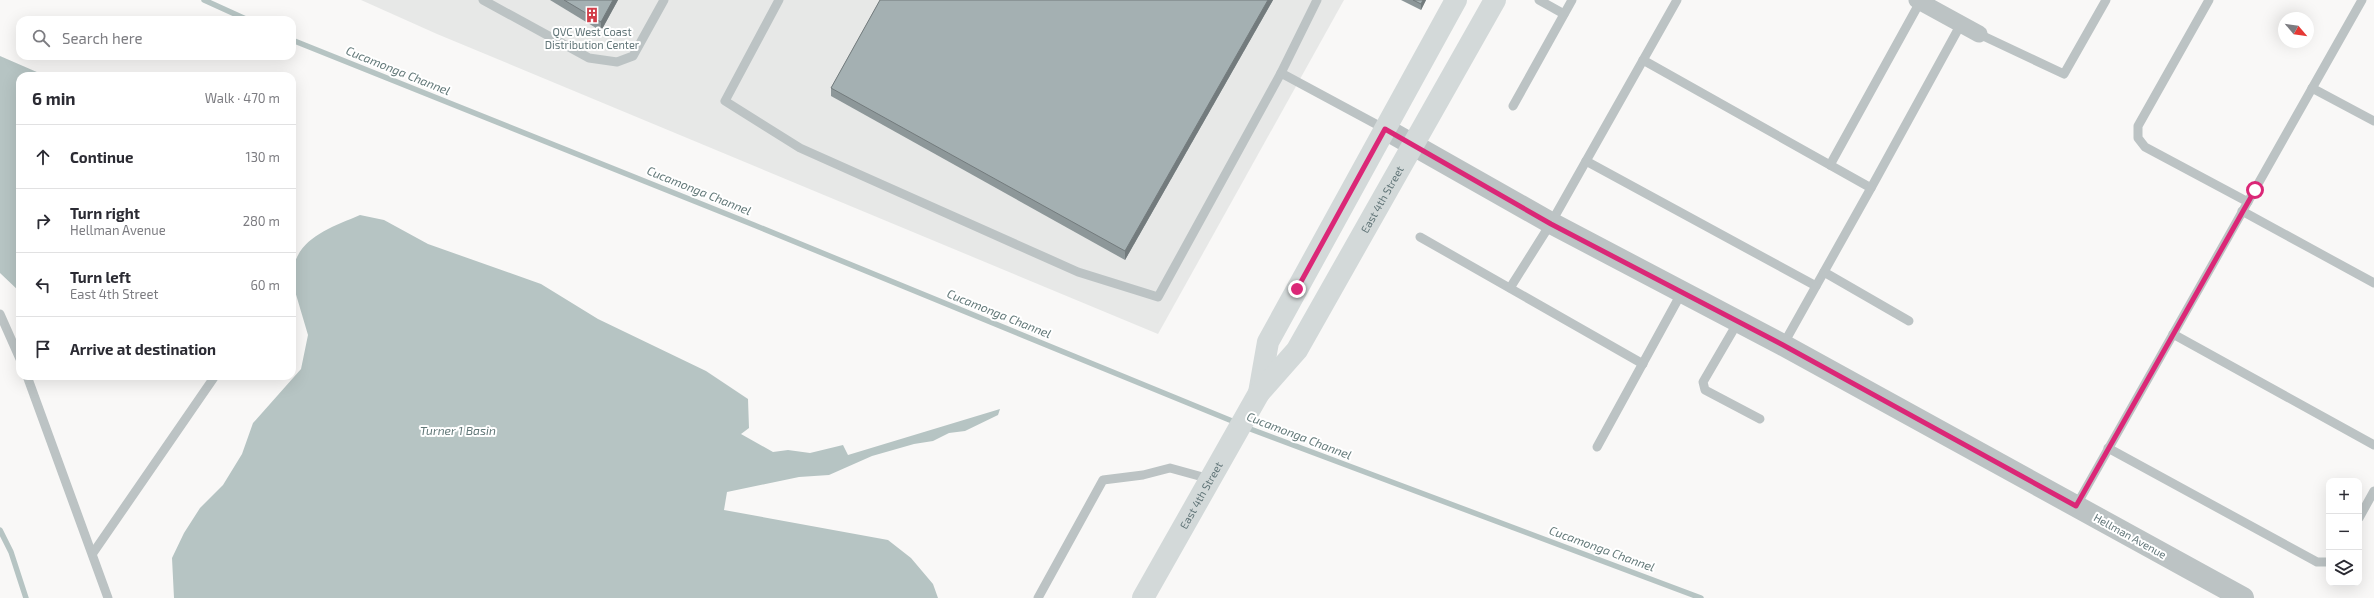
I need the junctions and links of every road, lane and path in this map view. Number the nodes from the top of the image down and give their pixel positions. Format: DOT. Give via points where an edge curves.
graph roads {
  1 [pos="483,0"];
  2 [pos="664,0"];
  3 [pos="779,0"];
  4 [pos="1317,0"];
  5 [pos="1456,0"];
  6 [pos="1496,0"];
  7 [pos="1539,0"];
  8 [pos="1572,0"];
  9 [pos="1676,0"];
  10 [pos="2106,0"];
  11 [pos="2209,0"];
  12 [pos="2362,0"];
  13 [pos="1918,1"];
  14 [pos="1564,14"];
  15 [pos="1961,24"];
  16 [pos="1979,34"];
  17 [pos="1643,60"];
  18 [pos="1281,73"];
  19 [pos="2312,88"];
  20 [pos="1513,106"];
  21 [pos="2374,121"];
  22 [pos="1385,129"];
  23 [pos="1414,145"];
  24 [pos="1586,161"];
  25 [pos="1830,165"];
  26 [pos="1871,188"];
  27 [pos="2248,202"];
  28 [pos="2242,212"];
  29 [pos="1551,224"];
  30 [pos="1420,237"];
  31 [pos="1824,272"];
  32 [pos="2374,283"];
  33 [pos="1816,286"];
  34 [pos="1510,288"];
  35 [pos="1682,292"];
  36 [pos="0,314"];
  37 [pos="1909,321"];
  38 [pos="1738,322"];
  39 [pos="2173,334"];
  40 [pos="1783,345"];
  41 [pos="16,350"];
  42 [pos="1643,364"];
  43 [pos="28,380"];
  44 [pos="212,380"];
  45 [pos="1259,393"];
  46 [pos="1760,419"];
  47 [pos="2374,445"];
  48 [pos="1597,447"];
  49 [pos="2108,448"];
  50 [pos="1210,479"];
  51 [pos="2374,491"];
  52 [pos="2076,506"];
  53 [pos="2361,514"];
  54 [pos="93,553"];
  55 [pos="2326,562"];
  56 [pos="108,598"];
  57 [pos="1038,598"];
  58 [pos="1143,598"];
  59 [pos="2243,598"];
  1 -- 2 [label="lane" via="588,58 617,62 632,56"];
  3 -- 18 [label="lane" via="725,101 800,148 1078,272 1158,297"];
  4 -- 18 [label="lane"];
  5 -- 22 [label="main road, East 4th Street"];
  6 -- 23 [label="main road, East 4th Street"];
  7 -- 14 [label="lane"];
  8 -- 14 [label="lane"];
  9 -- 17 [label="lane"];
  10 -- 16 [label="lane" via="2064,74"];
  11 -- 27 [label="lane" via="2138,126 2138,138 2145,146"];
  12 -- 19 [label="lane"];
  13 -- 15 [label="street"];
  13 -- 25 [label="lane"];
  14 -- 20 [label="lane"];
  15 -- 16 [label="street"];
  15 -- 26 [label="lane"];
  17 -- 24 [label="lane"];
  17 -- 25 [label="lane"];
  18 -- 22 [label="lane"];
  19 -- 21 [label="lane"];
  19 -- 27 [label="lane"];
  22 -- 23 [label="street, Hellman Avenue"];
  22 -- 45 [label="main road, East 4th Street" via="1268,342"];
  23 -- 29 [label="street, Hellman Avenue"];
  23 -- 45 [label="main road, East 4th Street" via="1297,350"];
  24 -- 29 [label="lane"];
  24 -- 33 [label="lane"];
  25 -- 26 [label="lane"];
  26 -- 31 [label="lane"];
  27 -- 28 [label="lane"];
  28 -- 32 [label="lane"];
  28 -- 39 [label="lane"];
  29 -- 34 [label="lane"];
  29 -- 35 [label="street, Hellman Avenue"];
  30 -- 34 [label="lane"];
  31 -- 33 [label="lane"];
  31 -- 37 [label="lane"];
  33 -- 40 [label="lane"];
  34 -- 42 [label="lane"];
  35 -- 38 [label="street, Hellman Avenue"];
  35 -- 42 [label="lane"];
  36 -- 41 [label="lane"];
  38 -- 40 [label="street, Hellman Avenue"];
  38 -- 46 [label="lane" via="1703,382 1705,390"];
  39 -- 47 [label="lane"];
  39 -- 49 [label="lane"];
  40 -- 52 [label="street, Hellman Avenue"];
  42 -- 48 [label="lane"];
  43 -- 54 [label="lane"];
  44 -- 54 [label="lane"];
  45 -- 50 [label="main road, East 4th Street"];
  49 -- 52 [label="lane"];
  49 -- 55 [label="lane" via="2317,562"];
  50 -- 57 [label="lane" via="1170,468 1144,475 1103,480"];
  50 -- 58 [label="main road, East 4th Street"];
  51 -- 53 [label="lane"];
  52 -- 59 [label="street, Hellman Avenue"];
  54 -- 56 [label="lane"];
}
